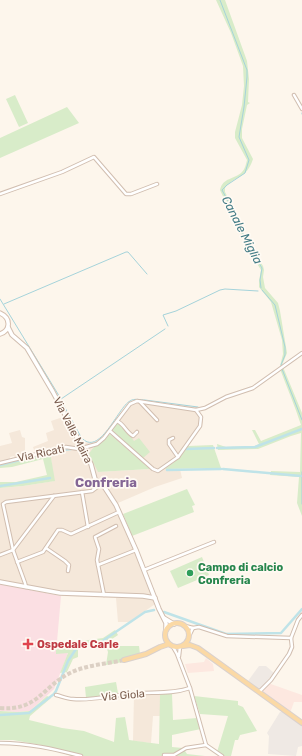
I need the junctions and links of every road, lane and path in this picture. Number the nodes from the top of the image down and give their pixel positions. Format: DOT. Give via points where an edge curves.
graph roads {
  1 [pos="294,95"];
  2 [pos="302,109"];
  3 [pos="157,184"];
  4 [pos="0,194"];
  5 [pos="0,313"];
  6 [pos="8,327"];
  7 [pos="0,334"];
  8 [pos="12,335"];
  9 [pos="302,353"];
  10 [pos="140,402"];
  11 [pos="147,403"];
  12 [pos="147,409"];
  13 [pos="196,410"];
  14 [pos="157,420"];
  15 [pos="117,421"];
  16 [pos="110,431"];
  17 [pos="137,432"];
  18 [pos="173,438"];
  19 [pos="83,449"];
  20 [pos="178,457"];
  21 [pos="0,462"];
  22 [pos="100,485"];
  23 [pos="82,492"];
  24 [pos="54,496"];
  25 [pos="3,503"];
  26 [pos="119,512"];
  27 [pos="116,526"];
  28 [pos="88,527"];
  29 [pos="214,542"];
  30 [pos="46,548"];
  31 [pos="13,550"];
  32 [pos="136,550"];
  33 [pos="0,555"];
  34 [pos="17,562"];
  35 [pos="98,565"];
  36 [pos="144,570"];
  37 [pos="68,571"];
  38 [pos="0,582"];
  39 [pos="26,587"];
  40 [pos="104,595"];
  41 [pos="154,596"];
  42 [pos="302,615"];
  43 [pos="163,618"];
  44 [pos="174,624"];
  45 [pos="185,626"];
  46 [pos="193,628"];
  47 [pos="166,630"];
  48 [pos="190,635"];
  49 [pos="165,638"];
  50 [pos="291,638"];
  51 [pos="171,646"];
  52 [pos="160,647"];
  53 [pos="182,647"];
  54 [pos="198,648"];
  55 [pos="179,658"];
  56 [pos="124,660"];
  57 [pos="190,688"];
  58 [pos="259,692"];
  59 [pos="56,695"];
  60 [pos="302,723"];
  61 [pos="0,743"];
  62 [pos="206,745"];
  63 [pos="164,755"];
  64 [pos="81,756"];
  65 [pos="222,756"];
  1 -- 2 [label="street"];
  3 -- 4 [label="street" via="126,194 94,157 62,172"];
  5 -- 6 [label="street, Via Valle Maira" via="8,320"];
  6 -- 7 [label="street"];
  6 -- 8 [label="street, Via Valle Maira"];
  7 -- 8 [label="street"];
  8 -- 19 [label="street, Via Valle Maira" via="26,348"];
  9 -- 13 [label="street" via="253,388"];
  10 -- 11 [label="street"];
  10 -- 12 [label="street"];
  10 -- 15 [label="street" via="130,404"];
  11 -- 12 [label="street"];
  11 -- 13 [label="street"];
  12 -- 14 [label="street"];
  13 -- 20 [label="street" via="201,417 200,426"];
  15 -- 16 [label="street"];
  15 -- 17 [label="street" via="133,436"];
  16 -- 19 [label="street" via="100,442"];
  16 -- 20 [label="street" via="155,470 161,470"];
  18 -- 20 [label="street" via="169,440 169,444"];
  19 -- 21 [label="street, Via Ricati" via="66,447"];
  19 -- 22 [label="street, Via Valle Maira"];
  22 -- 23 [label="street" via="92,491"];
  22 -- 26 [label="street, Via Valle Maira" via="108,492"];
  23 -- 24 [label="street"];
  23 -- 28 [label="street"];
  24 -- 25 [label="street"];
  24 -- 31 [label="street"];
  25 -- 31 [label="street"];
  26 -- 28 [label="street"];
  26 -- 32 [label="street, Via Valle Maira"];
  27 -- 35 [label="street" via="95,536 99,549"];
  28 -- 30 [label="street" via="71,534 58,530"];
  29 -- 36 [label="street"];
  30 -- 34 [label="street" via="43,552"];
  30 -- 37 [label="street" via="69,565"];
  31 -- 33 [label="street"];
  31 -- 34 [label="street"];
  32 -- 35 [label="street"];
  32 -- 36 [label="street, Via Valle Maira"];
  34 -- 39 [label="street"];
  35 -- 40 [label="street"];
  36 -- 41 [label="street, Via Valle Maira"];
  38 -- 39 [label="street"];
  39 -- 40 [label="street" via="60,593"];
  40 -- 41 [label="street"];
  41 -- 43 [label="street, Via Valle Maira"];
  42 -- 50 [label="street"];
  43 -- 44 [label="street"];
  43 -- 47 [label="street, Via Valle Maira"];
  44 -- 45 [label="main road" via="180,623"];
  44 -- 47 [label="main road"];
  45 -- 46 [label="street"];
  45 -- 48 [label="main road"];
  46 -- 48 [label="street"];
  46 -- 50 [label="street" via="199,627 227,636"];
  47 -- 49 [label="main road"];
  48 -- 53 [label="main road"];
  48 -- 54 [label="main road"];
  49 -- 51 [label="main road"];
  49 -- 52 [label="main road"];
  50 -- 58 [label="street" via="291,650"];
  51 -- 52 [label="main road"];
  51 -- 53 [label="main road"];
  51 -- 55 [label="street"];
  52 -- 56 [label="main road"];
  53 -- 54 [label="main road" via="190,645"];
  53 -- 55 [label="street"];
  54 -- 58 [label="main road"];
  55 -- 57 [label="street"];
  57 -- 59 [label="street, Via Giola" via="171,692 94,698 73,699"];
  57 -- 62 [label="street"];
  58 -- 60 [label="main road"];
  61 -- 64 [label="street" via="34,745"];
  62 -- 63 [label="street" via="186,748 174,755"];
  62 -- 65 [label="street"];
}
